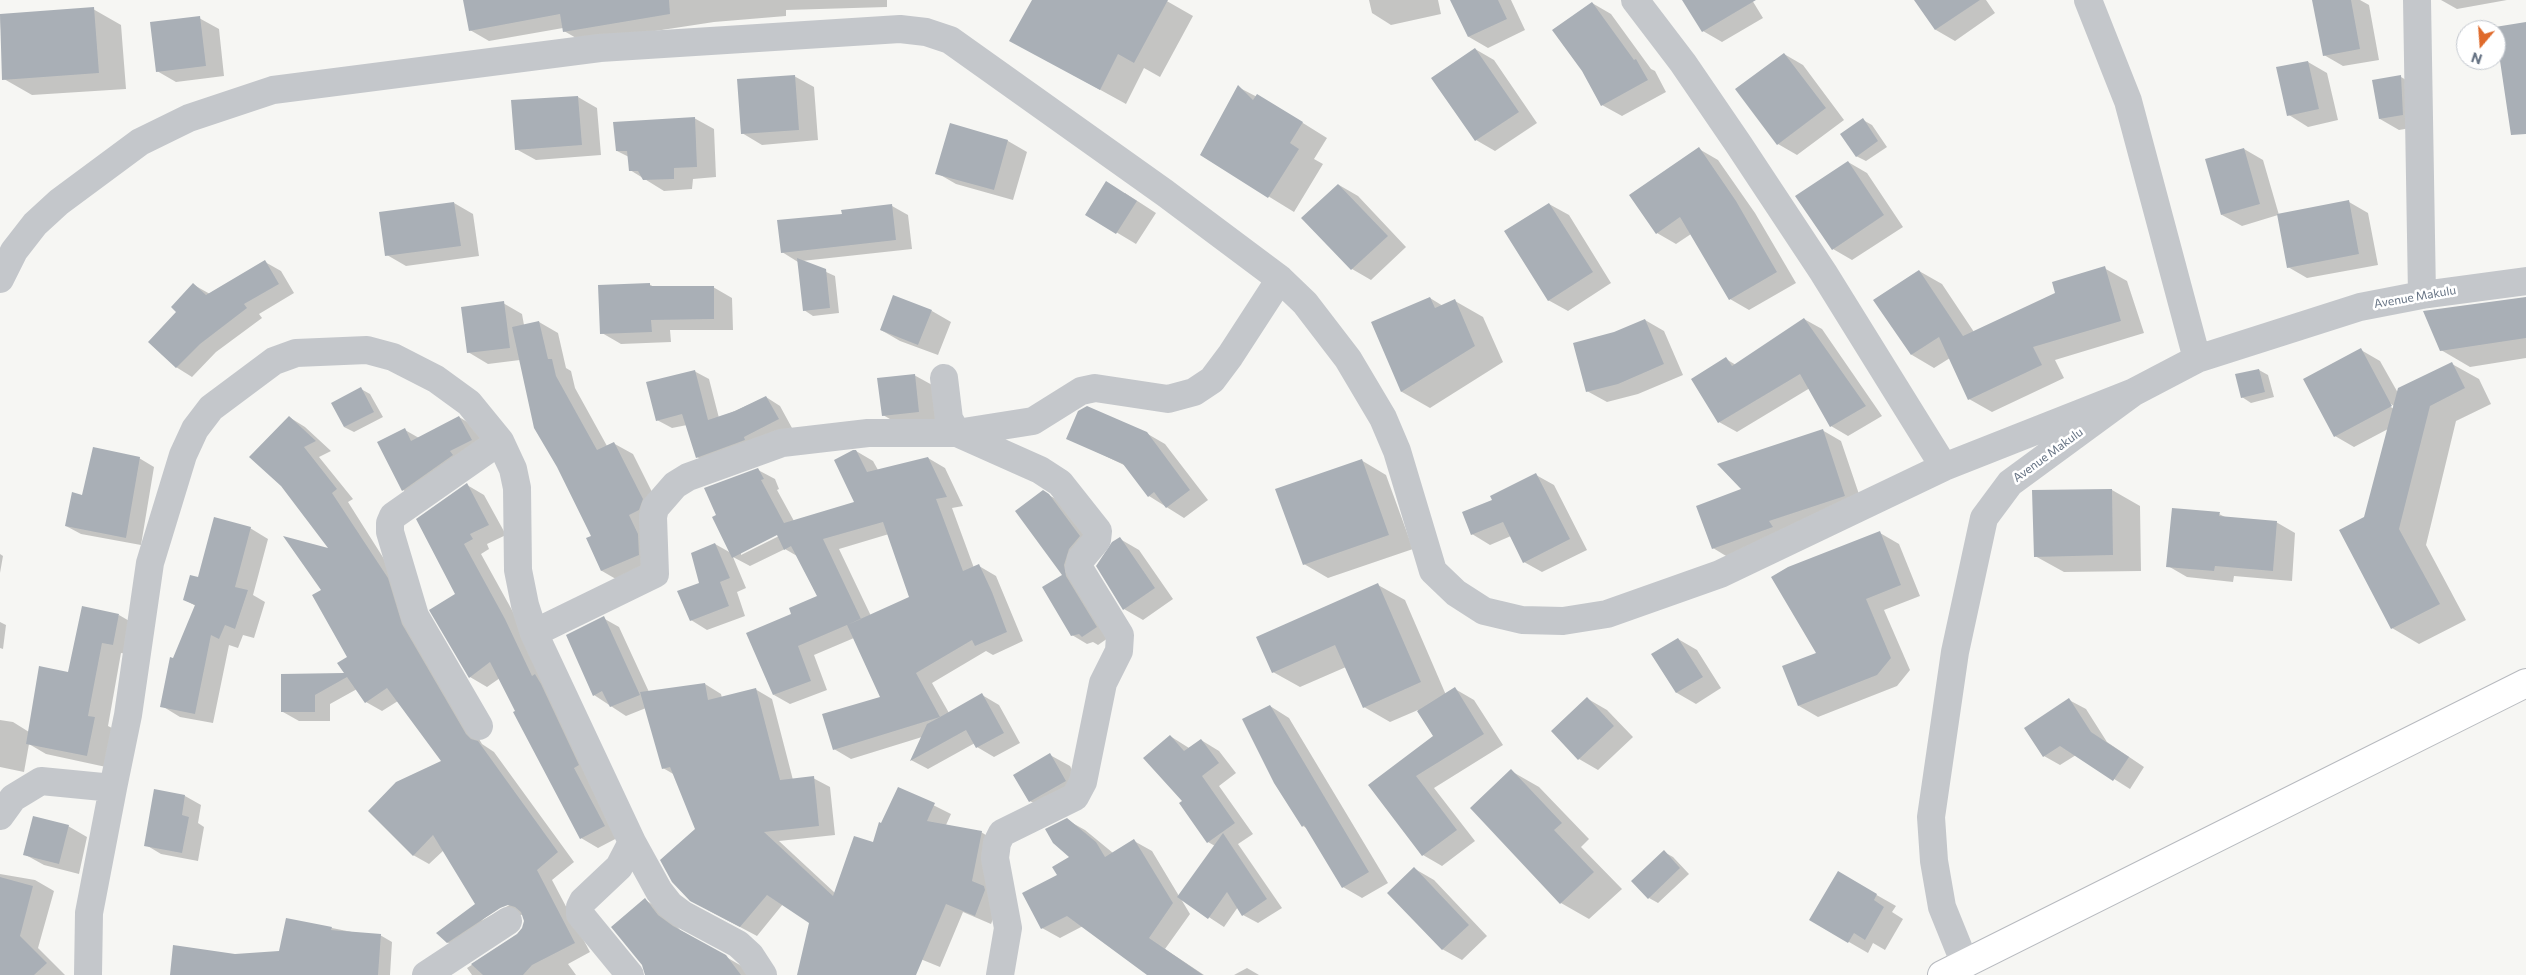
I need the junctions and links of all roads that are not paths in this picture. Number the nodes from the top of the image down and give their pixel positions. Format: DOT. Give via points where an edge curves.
graph roads {
  1 [pos="1635,0"];
  2 [pos="2088,0"];
  3 [pos="2417,0"];
  4 [pos="0,279"];
  5 [pos="1280,279"];
  6 [pos="2526,281"];
  7 [pos="2422,295"];
  8 [pos="2198,359"];
  9 [pos="944,378"];
  10 [pos="2134,392"];
  11 [pos="958,433"];
  12 [pos="500,441"];
  13 [pos="1944,467"];
  14 [pos="534,633"];
  15 [pos="2526,683"];
  16 [pos="479,726"];
  17 [pos="113,788"];
  18 [pos="0,816"];
  19 [pos="632,842"];
  20 [pos="508,921"];
  21 [pos="1953,970"];
  22 [pos="88,975"];
  23 [pos="426,975"];
  24 [pos="630,975"];
  25 [pos="763,975"];
  26 [pos="1000,975"];
  1 -- 13 [label="street" via="1683,62 1823,272"];
  2 -- 8 [label="street" via="2128,101"];
  3 -- 7 [label="street"];
  4 -- 5 [label="street" via="14,251 35,224 59,202 140,142 189,118 273,90 600,48 900,29 926,32 950,40"];
  5 -- 11 [label="street" via="1212,380 1194,392 1168,399 1095,388 1081,390 1033,421"];
  5 -- 13 [label="street" via="1305,303 1348,358 1383,418 1397,451 1433,571 1456,593 1484,611 1522,620 1563,621 1607,614 1720,574"];
  6 -- 7 [label="street, Avenue Makulu"];
  7 -- 8 [label="street, Avenue Makulu" via="2360,307"];
  8 -- 10 [label="street, Avenue Makulu"];
  9 -- 11 [label="street" via="949,419"];
  10 -- 13 [label="street"];
  10 -- 21 [label="street, Avenue Makulu" via="2010,483 1984,518 1955,652 1931,817 1934,861"];
  11 -- 14 [label="street" via="868,434 782,443 688,477 675,485 655,508 655,574"];
  11 -- 26 [label="street" via="1040,470 1060,483 1093,524 1098,531 1097,540 1080,558 1079,568 1120,635 1119,651 1103,683 1083,782 1076,797 1002,833 997,842 995,858 1008,928"];
  12 -- 14 [label="street" via="513,469 517,488 520,588"];
  12 -- 16 [label="street" via="393,516 390,523 415,616"];
  12 -- 17 [label="street" via="469,403 436,378 393,357 367,350 296,353 274,360 211,408 183,455 150,563 128,714"];
  14 -- 19 [label="street"];
  15 -- 21 [label="main road"];
  17 -- 18 [label="street" via="41,781 13,798"];
  17 -- 22 [label="street" via="90,913"];
  19 -- 24 [label="street" via="619,867 580,907 580,914"];
  19 -- 25 [label="street" via="670,905 738,944"];
  20 -- 23 [label="street"];
}
